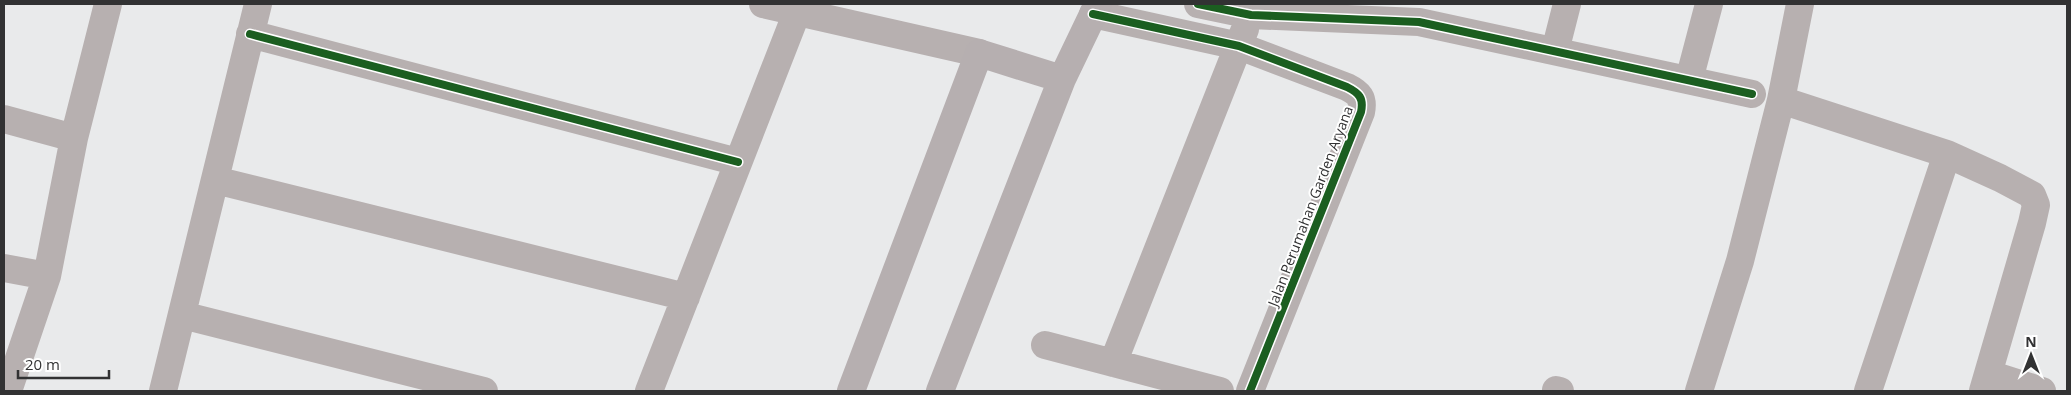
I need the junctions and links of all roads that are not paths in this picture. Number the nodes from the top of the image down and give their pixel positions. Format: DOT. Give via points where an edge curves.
graph roads {
  1 [pos="108,4"];
  2 [pos="258,4"];
  3 [pos="763,4"];
  4 [pos="1198,4"];
  5 [pos="1567,4"];
  6 [pos="1709,4"];
  7 [pos="1800,4"];
  8 [pos="1095,9"];
  9 [pos="1283,10"];
  10 [pos="797,12"];
  11 [pos="1421,13"];
  12 [pos="1251,15"];
  13 [pos="250,34"];
  14 [pos="1239,46"];
  15 [pos="1555,51"];
  16 [pos="987,56"];
  17 [pos="1053,76"];
  18 [pos="1689,80"];
  19 [pos="1752,94"];
  20 [pos="1781,100"];
  21 [pos="4,119"];
  22 [pos="74,138"];
  23 [pos="1947,154"];
  24 [pos="738,162"];
  25 [pos="215,180"];
  26 [pos="4,268"];
  27 [pos="47,276"];
  28 [pos="686,297"];
  29 [pos="182,315"];
  30 [pos="1045,344"];
  31 [pos="1113,363"];
  32 [pos="1986,383"];
  33 [pos="8,391"];
  34 [pos="164,391"];
  35 [pos="484,391"];
  36 [pos="649,391"];
  37 [pos="851,391"];
  38 [pos="940,391"];
  39 [pos="1220,391"];
  40 [pos="1250,391"];
  41 [pos="1700,391"];
  42 [pos="1868,391"];
  43 [pos="2042,391"];
  1 -- 22 [label="street"];
  2 -- 13 [label="street"];
  3 -- 10 [label="street"];
  4 -- 12 [label="street"];
  5 -- 15 [label="street"];
  6 -- 18 [label="street"];
  7 -- 20 [label="street"];
  8 -- 14 [label="street, Jalan Perumahan Garden Aryana"];
  8 -- 17 [label="street"];
  9 -- 11 [label="street"];
  9 -- 12 [label="street"];
  10 -- 16 [label="street"];
  10 -- 24 [label="street"];
  11 -- 15 [label="street"];
  12 -- 14 [label="street"];
  13 -- 24 [label="street"];
  13 -- 25 [label="street"];
  14 -- 31 [label="street"];
  14 -- 40 [label="street, Jalan Perumahan Garden Aryana" via="1348,87 1359,94 1363,104"];
  15 -- 18 [label="street"];
  16 -- 17 [label="street"];
  16 -- 37 [label="street"];
  17 -- 38 [label="street"];
  18 -- 19 [label="street"];
  20 -- 23 [label="street"];
  20 -- 41 [label="street" via="1740,261"];
  21 -- 22 [label="street"];
  22 -- 27 [label="street"];
  23 -- 32 [label="street" via="2023,189 2032,196 2036,205"];
  23 -- 42 [label="street"];
  24 -- 28 [label="street"];
  25 -- 28 [label="street"];
  25 -- 29 [label="street"];
  26 -- 27 [label="street"];
  27 -- 33 [label="street"];
  28 -- 36 [label="street"];
  29 -- 34 [label="street"];
  29 -- 35 [label="street"];
  30 -- 31 [label="street"];
  31 -- 39 [label="street"];
  32 -- 43 [label="street"];
}
